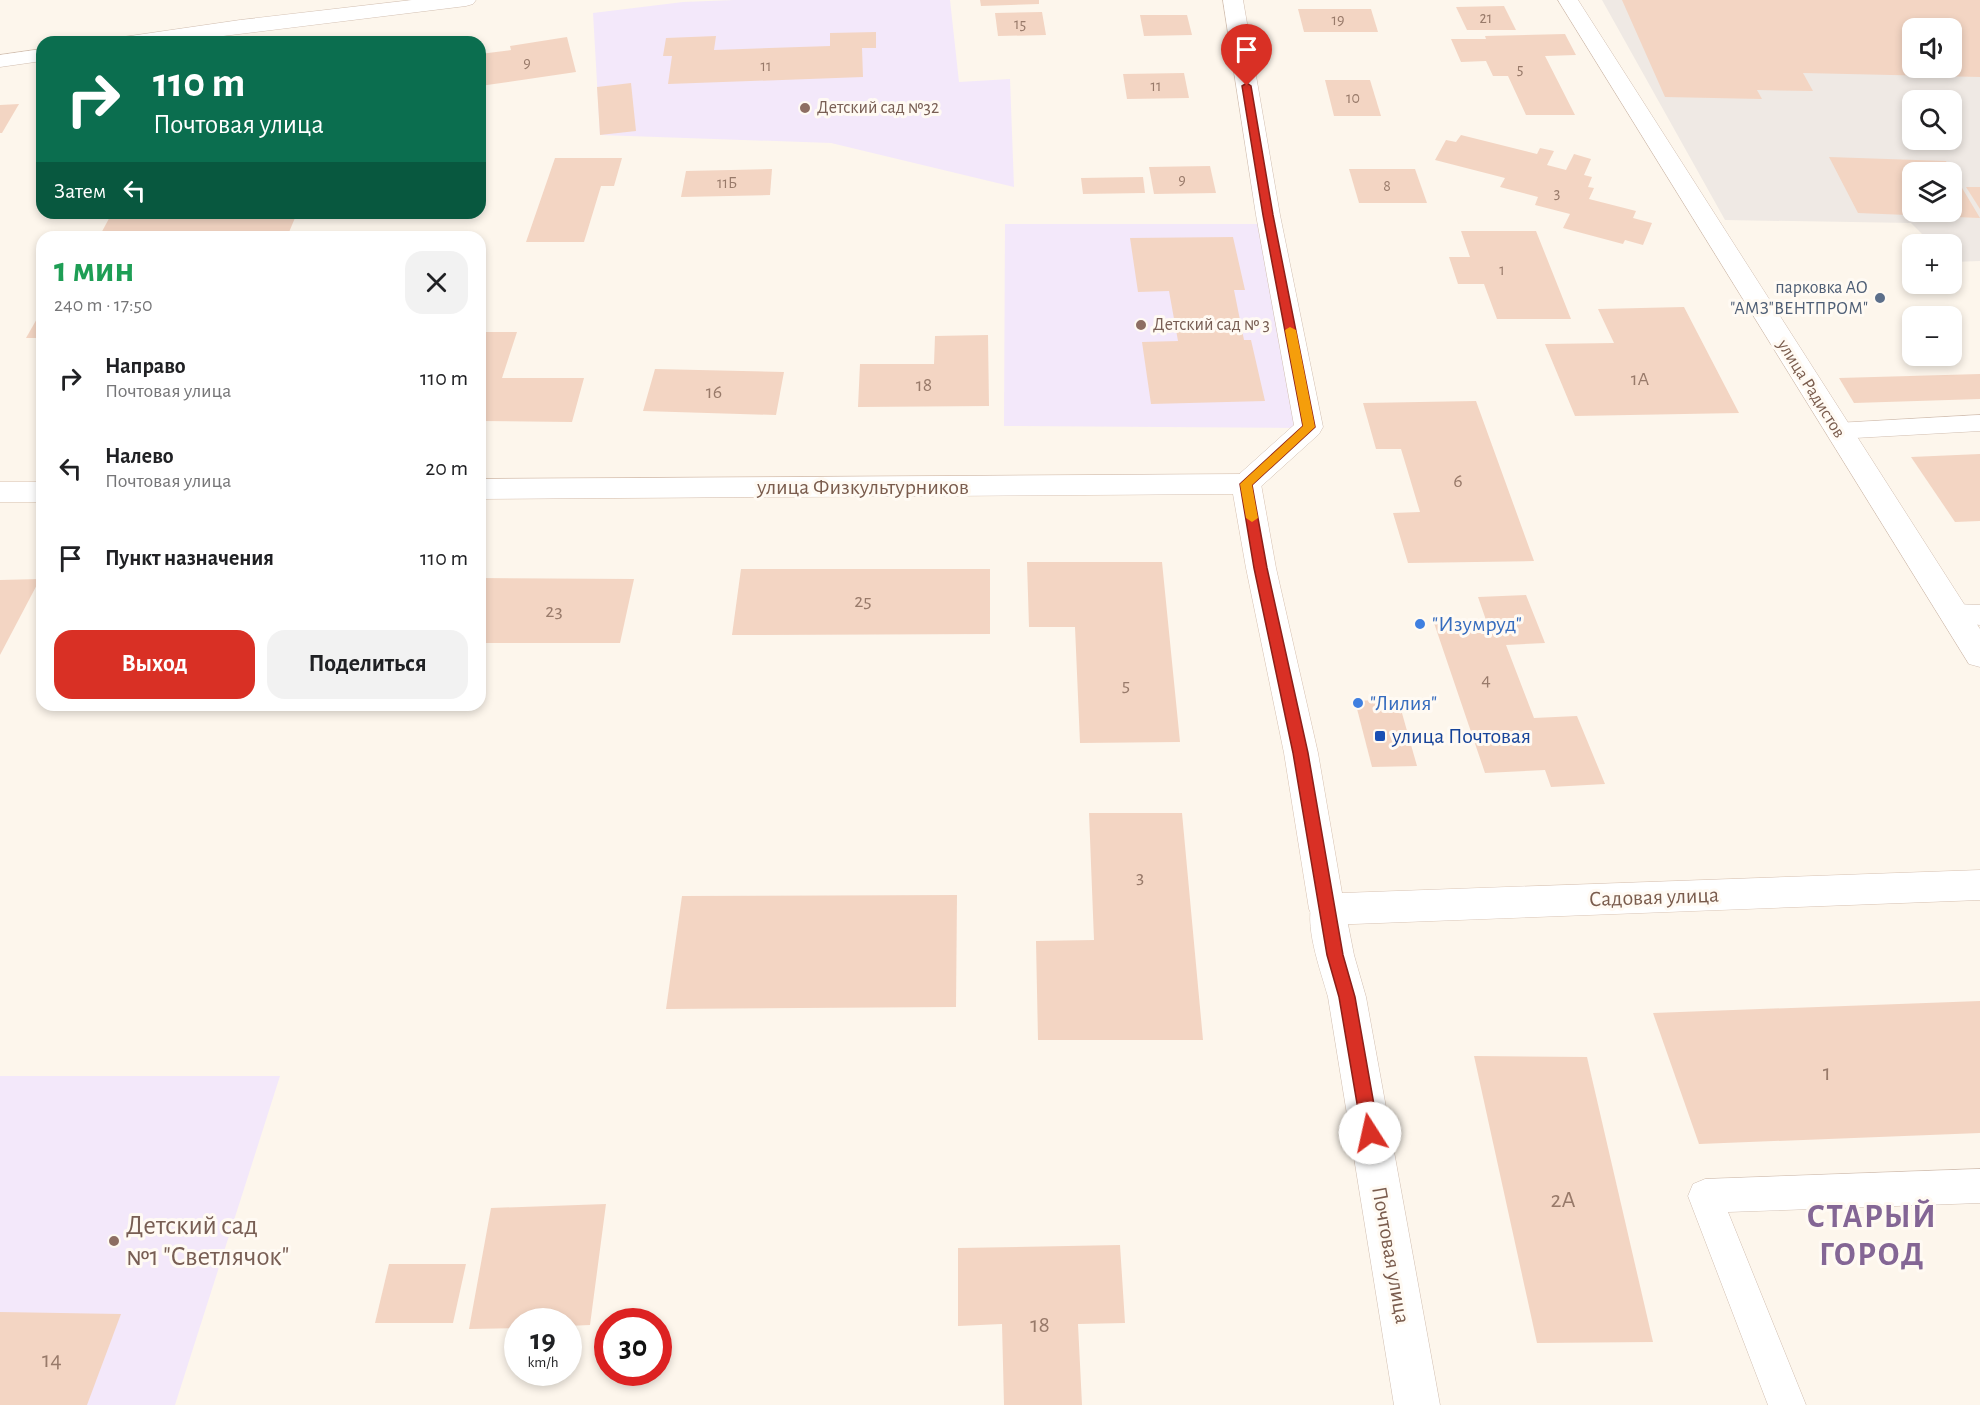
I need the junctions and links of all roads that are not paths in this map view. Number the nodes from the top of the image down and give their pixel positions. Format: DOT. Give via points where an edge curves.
graph roads {
  1 [pos="466,0"];
  2 [pos="1233,0"];
  3 [pos="1568,0"];
  4 [pos="171,36"];
  5 [pos="36,56"];
  6 [pos="0,61"];
  7 [pos="1980,423"];
  8 [pos="1838,431"];
  9 [pos="1246,484"];
  10 [pos="486,489"];
  11 [pos="0,492"];
  12 [pos="36,492"];
  13 [pos="1967,615"];
  14 [pos="1980,655"];
  15 [pos="1980,885"];
  16 [pos="1327,909"];
  17 [pos="1980,1186"];
  18 [pos="1417,1405"];
  19 [pos="1787,1405"];
  1 -- 4 [label="street"];
  2 -- 9 [label="street" via="1268,215 1309,427"];
  3 -- 8 [label="street, улица Радистов"];
  5 -- 6 [label="street"];
  7 -- 8 [label="lane"];
  8 -- 13 [label="street, улица Радистов"];
  9 -- 10 [label="street, улица Физкультурников"];
  9 -- 16 [label="street, Почтовая улица"];
  11 -- 12 [label="street"];
  13 -- 14 [label="street, улица Радистов"];
  15 -- 16 [label="street, Садовая улица"];
  16 -- 18 [label="street, Почтовая улица" via="1347,997"];
  17 -- 19 [label="lane" via="1705,1196"];
}
